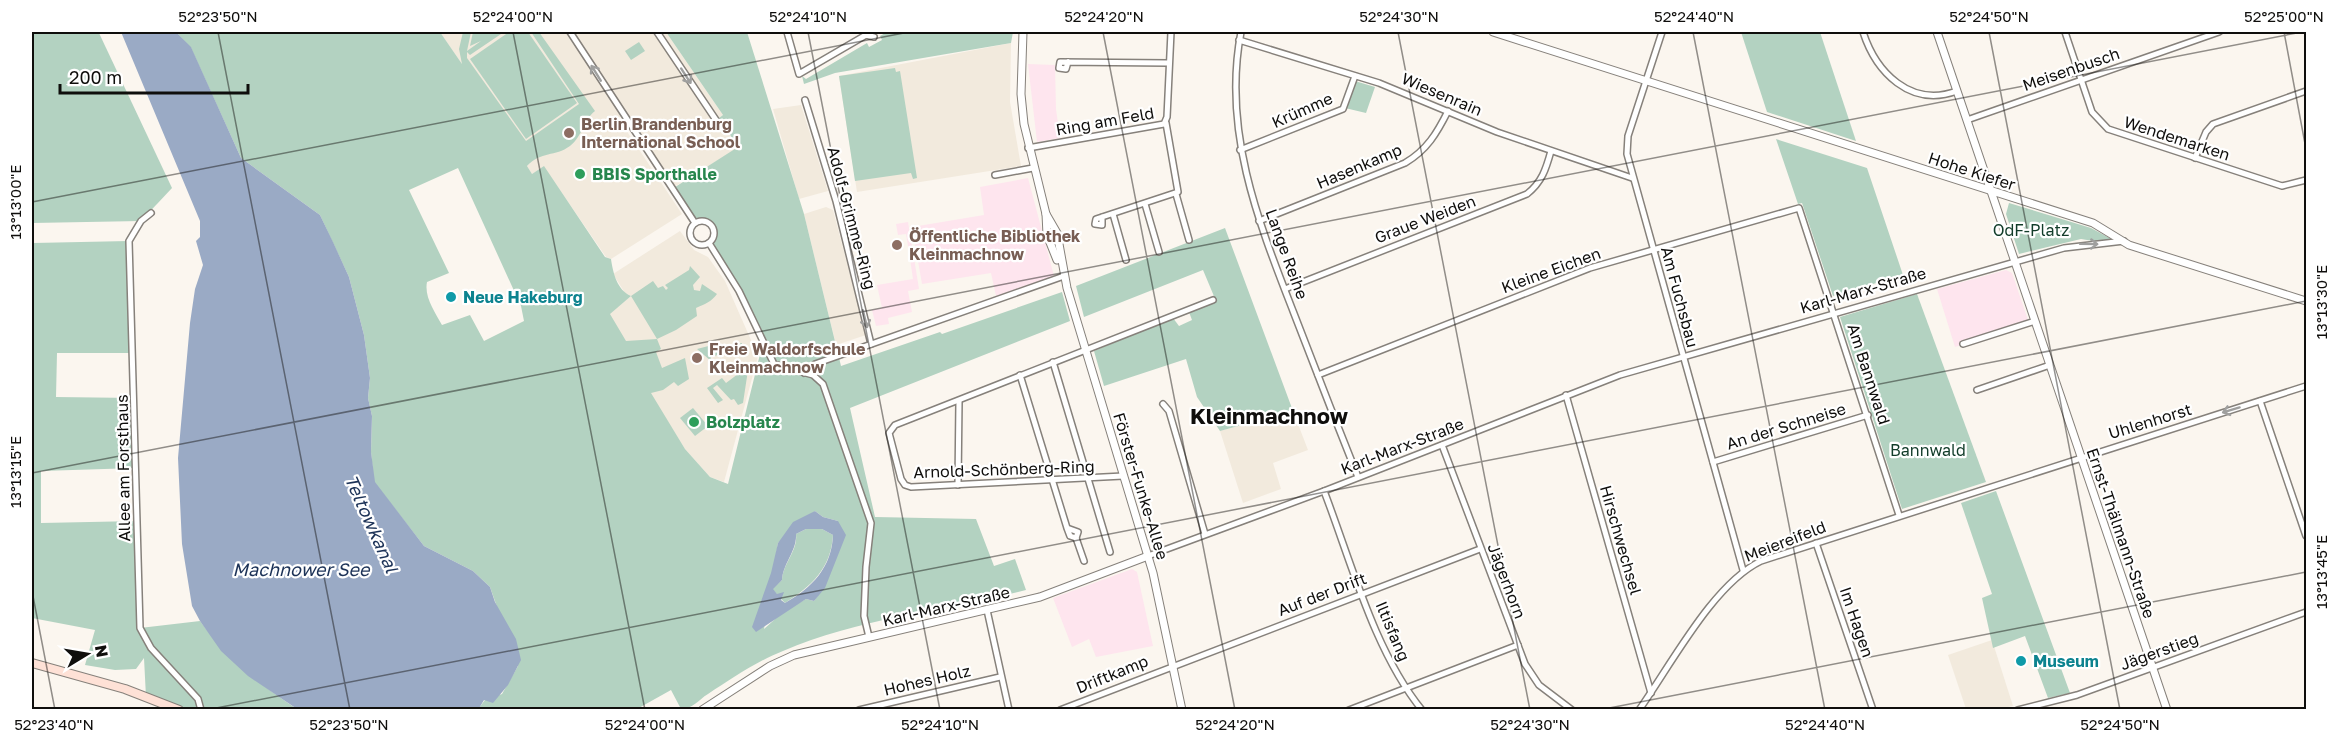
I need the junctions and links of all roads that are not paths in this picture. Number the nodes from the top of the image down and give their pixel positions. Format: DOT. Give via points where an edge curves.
graph roads {
  1 [pos="570,32"];
  2 [pos="657,32"];
  3 [pos="787,32"];
  4 [pos="1023,32"];
  5 [pos="1171,32"];
  6 [pos="1241,32"];
  7 [pos="1493,32"];
  8 [pos="1662,32"];
  9 [pos="1863,32"];
  10 [pos="1937,32"];
  11 [pos="2065,32"];
  12 [pos="2218,32"];
  13 [pos="874,37"];
  14 [pos="1239,40"];
  15 [pos="1059,62"];
  16 [pos="1168,63"];
  17 [pos="1355,76"];
  18 [pos="2082,80"];
  19 [pos="1644,81"];
  20 [pos="1957,91"];
  21 [pos="2307,91"];
  22 [pos="805,100"];
  23 [pos="1448,111"];
  24 [pos="716,120"];
  25 [pos="1967,120"];
  26 [pos="1166,123"];
  27 [pos="1028,148"];
  28 [pos="1240,150"];
  29 [pos="1551,151"];
  30 [pos="2195,158"];
  31 [pos="1033,168"];
  32 [pos="995,175"];
  33 [pos="1632,178"];
  34 [pos="2307,180"];
  35 [pos="1991,192"];
  36 [pos="1176,194"];
  37 [pos="1145,204"];
  38 [pos="1799,208"];
  39 [pos="151,213"];
  40 [pos="1113,214"];
  41 [pos="1102,217"];
  42 [pos="1259,221"];
  43 [pos="695,222"];
  44 [pos="1189,240"];
  45 [pos="710,243"];
  46 [pos="2126,243"];
  47 [pos="1653,250"];
  48 [pos="1159,252"];
  49 [pos="1126,260"];
  50 [pos="2015,261"];
  51 [pos="1063,274"];
  52 [pos="1285,289"];
  53 [pos="1213,300"];
  54 [pos="2307,301"];
  55 [pos="1834,312"];
  56 [pos="2035,321"];
  57 [pos="871,344"];
  58 [pos="1963,344"];
  59 [pos="1086,350"];
  60 [pos="1682,357"];
  61 [pos="1053,362"];
  62 [pos="2050,365"];
  63 [pos="804,373"];
  64 [pos="1020,375"];
  65 [pos="1318,375"];
  66 [pos="2307,386"];
  67 [pos="1977,390"];
  68 [pos="1566,395"];
  69 [pos="959,401"];
  70 [pos="2260,401"];
  71 [pos="1163,404"];
  72 [pos="1868,415"];
  73 [pos="1442,445"];
  74 [pos="2081,457"];
  75 [pos="1713,462"];
  76 [pos="1123,476"];
  77 [pos="1358,477"];
  78 [pos="1088,480"];
  79 [pos="1051,482"];
  80 [pos="958,485"];
  81 [pos="1324,490"];
  82 [pos="1899,515"];
  83 [pos="1205,534"];
  84 [pos="2307,536"];
  85 [pos="1816,543"];
  86 [pos="1480,549"];
  87 [pos="1110,552"];
  88 [pos="1148,556"];
  89 [pos="1084,561"];
  90 [pos="1743,570"];
  91 [pos="1363,593"];
  92 [pos="987,610"];
  93 [pos="2307,612"];
  94 [pos="869,637"];
  95 [pos="1518,645"];
  96 [pos="32,663"];
  97 [pos="1174,664"];
  98 [pos="2152,668"];
  99 [pos="1000,677"];
  100 [pos="1405,689"];
  101 [pos="1651,693"];
  102 [pos="872,708"];
  103 [pos="2029,708"];
  104 [pos="2018,709"];
  105 [pos="179,710"];
  106 [pos="201,710"];
  107 [pos="702,710"];
  108 [pos="859,710"];
  109 [pos="1010,710"];
  110 [pos="1060,710"];
  111 [pos="1182,710"];
  112 [pos="1349,710"];
  113 [pos="1422,710"];
  114 [pos="1572,710"];
  115 [pos="1639,710"];
  116 [pos="1873,710"];
  117 [pos="2167,710"];
  43 -- 1 [label="street, one-way"];
  2 -- 24 [label="street, one-way"];
  3 -- 13 [label="street" via="799,74 866,35"];
  4 -- 27 [label="street, Förster-Funke-Allee" via="1021,94"];
  5 -- 16 [label="street, Ring am Feld"];
  6 -- 14 [label="street, Lange Reihe"];
  7 -- 19 [label="street, Hohe Kiefer"];
  8 -- 19 [label="street, Am Fuchsbau"];
  9 -- 20 [label="street" via="1876,63 1893,80 1928,94"];
  10 -- 20 [label="street, Ernst-Thälmann-Straße"];
  11 -- 18 [label="street, Wendemarken"];
  12 -- 18 [label="street, Meisenbusch"];
  14 -- 17 [label="street, Wiesenrain"];
  14 -- 28 [label="street, Lange Reihe" via="1235,90"];
  15 -- 16 [label="street"];
  16 -- 26 [label="street, Ring am Feld"];
  17 -- 23 [label="street, Wiesenrain"];
  17 -- 28 [label="street, Krümme" via="1343,109"];
  18 -- 25 [label="street, Meisenbusch"];
  18 -- 30 [label="street, Wendemarken" via="2092,112 2102,125"];
  19 -- 33 [label="street, Am Fuchsbau" via="1626,145"];
  19 -- 35 [label="street, Hohe Kiefer"];
  20 -- 25 [label="street, Ernst-Thälmann-Straße"];
  21 -- 30 [label="street" via="2213,124 2202,138"];
  22 -- 57 [label="street, Adolf-Grimme-Ring, one-way" via="836,201"];
  23 -- 29 [label="street, Wiesenrain"];
  23 -- 42 [label="street, Hasenkamp" via="1435,138 1405,163"];
  25 -- 35 [label="street, Ernst-Thälmann-Straße"];
  26 -- 27 [label="street, Ring am Feld"];
  26 -- 36 [label="street" via="1179,189"];
  27 -- 31 [label="street, Förster-Funke-Allee"];
  28 -- 42 [label="street, Lange Reihe"];
  29 -- 33 [label="street, Wiesenrain"];
  29 -- 52 [label="street, Graue Weiden" via="1538,186 1527,194"];
  30 -- 34 [label="street, Wendemarken" via="2282,186"];
  31 -- 32 [label="street"];
  31 -- 51 [label="street, Förster-Funke-Allee" via="1046,214 1050,247"];
  33 -- 47 [label="street, Am Fuchsbau"];
  35 -- 46 [label="street, Hohe Kiefer" via="2093,223"];
  35 -- 50 [label="street, Ernst-Thälmann-Straße"];
  36 -- 37 [label="street"];
  36 -- 44 [label="street"];
  37 -- 40 [label="street"];
  37 -- 48 [label="street"];
  38 -- 47 [label="street, Kleine Eichen"];
  38 -- 55 [label="street, Am Bannwald"];
  39 -- 106 [label="street, Allee am Forsthaus" via="129,241 140,628 151,648 198,699"];
  40 -- 41 [label="street"];
  40 -- 49 [label="street"];
  42 -- 52 [label="street, Lange Reihe"];
  43 -- 45 [label="street" via="712,225 714,236"];
  43 -- 45 [label="street" via="691,238 697,244"];
  45 -- 63 [label="street" via="739,291 771,359 781,368"];
  50 -- 46 [label="street, Karl-Marx-Straße, one-way" via="2078,244"];
  46 -- 54 [label="street, Karl-Marx-Straße"];
  47 -- 60 [label="street, Am Fuchsbau"];
  47 -- 65 [label="street, Kleine Eichen" via="1590,268"];
  50 -- 55 [label="street, Karl-Marx-Straße"];
  50 -- 56 [label="street, Ernst-Thälmann-Straße"];
  51 -- 57 [label="street"];
  51 -- 59 [label="street, Förster-Funke-Allee"];
  52 -- 65 [label="street, Lange Reihe"];
  53 -- 59 [label="street, Arnold-Schönberg-Ring"];
  55 -- 60 [label="street, Karl-Marx-Straße"];
  55 -- 72 [label="street, Am Bannwald"];
  56 -- 58 [label="street"];
  56 -- 62 [label="street, Ernst-Thälmann-Straße"];
  57 -- 63 [label="street" via="809,367"];
  59 -- 61 [label="street, Arnold-Schönberg-Ring"];
  59 -- 76 [label="street, Förster-Funke-Allee"];
  60 -- 68 [label="street, Karl-Marx-Straße"];
  60 -- 75 [label="street, Am Fuchsbau"];
  61 -- 64 [label="street, Arnold-Schönberg-Ring"];
  61 -- 78 [label="street"];
  62 -- 67 [label="street"];
  62 -- 74 [label="street, Ernst-Thälmann-Straße"];
  63 -- 94 [label="street" via="823,384 868,511 871,533 864,616"];
  64 -- 69 [label="street, Arnold-Schönberg-Ring"];
  64 -- 79 [label="street"];
  65 -- 77 [label="street, Lange Reihe"];
  66 -- 70 [label="street, Uhlenhorst"];
  68 -- 73 [label="street, Karl-Marx-Straße"];
  68 -- 101 [label="street, Hirschwechsel"];
  69 -- 80 [label="street"];
  69 -- 80 [label="street, Arnold-Schönberg-Ring" via="895,425 889,433 905,485"];
  70 -- 74 [label="street, Uhlenhorst, one-way"];
  70 -- 84 [label="street"];
  71 -- 83 [label="street" via="1169,411"];
  72 -- 75 [label="street, An der Schneise"];
  72 -- 82 [label="street, Am Bannwald"];
  73 -- 77 [label="street, Karl-Marx-Straße"];
  73 -- 86 [label="street, Jägerhorn"];
  74 -- 82 [label="street, Uhlenhorst"];
  74 -- 98 [label="street, Ernst-Thälmann-Straße"];
  75 -- 90 [label="street, Am Fuchsbau"];
  76 -- 78 [label="street, Arnold-Schönberg-Ring"];
  76 -- 88 [label="street, Förster-Funke-Allee"];
  77 -- 81 [label="street, Karl-Marx-Straße"];
  78 -- 79 [label="street, Arnold-Schönberg-Ring"];
  78 -- 87 [label="street"];
  79 -- 80 [label="street, Arnold-Schönberg-Ring"];
  79 -- 89 [label="street" via="1067,528 1078,532 1076,538"];
  81 -- 83 [label="street, Karl-Marx-Straße"];
  81 -- 91 [label="street, Iltisfang"];
  82 -- 85 [label="street, Meiereifeld"];
  83 -- 88 [label="street, Karl-Marx-Straße"];
  85 -- 90 [label="street, Meiereifeld"];
  85 -- 116 [label="street, Im Hagen"];
  86 -- 91 [label="street, Auf der Drift"];
  86 -- 95 [label="street, Jägerhorn"];
  88 -- 92 [label="street, Karl-Marx-Straße" via="1060,591"];
  88 -- 97 [label="street, Förster-Funke-Allee"];
  90 -- 101 [label="street, Meiereifeld" via="1714,601"];
  91 -- 97 [label="street, Auf der Drift"];
  91 -- 100 [label="street, Iltisfang" via="1381,642"];
  92 -- 94 [label="street, Karl-Marx-Straße"];
  92 -- 99 [label="street"];
  93 -- 98 [label="street, Jägerstieg"];
  94 -- 107 [label="street, Karl-Marx-Straße" via="783,660"];
  95 -- 100 [label="street"];
  95 -- 114 [label="street, Jägerhorn" via="1539,685"];
  96 -- 105 [label="main road" via="115,686"];
  97 -- 110 [label="street, Driftkamp"];
  97 -- 111 [label="street, Förster-Funke-Allee"];
  98 -- 103 [label="street, Jägerstieg"];
  98 -- 117 [label="street, Ernst-Thälmann-Straße"];
  99 -- 102 [label="street, Hohes Holz"];
  99 -- 109 [label="street"];
  100 -- 112 [label="street"];
  100 -- 113 [label="street, Iltisfang"];
  101 -- 115 [label="street, Meiereifeld"];
  102 -- 108 [label="street, Hohes Holz"];
  103 -- 104 [label="street, Jägerstieg"];
}
